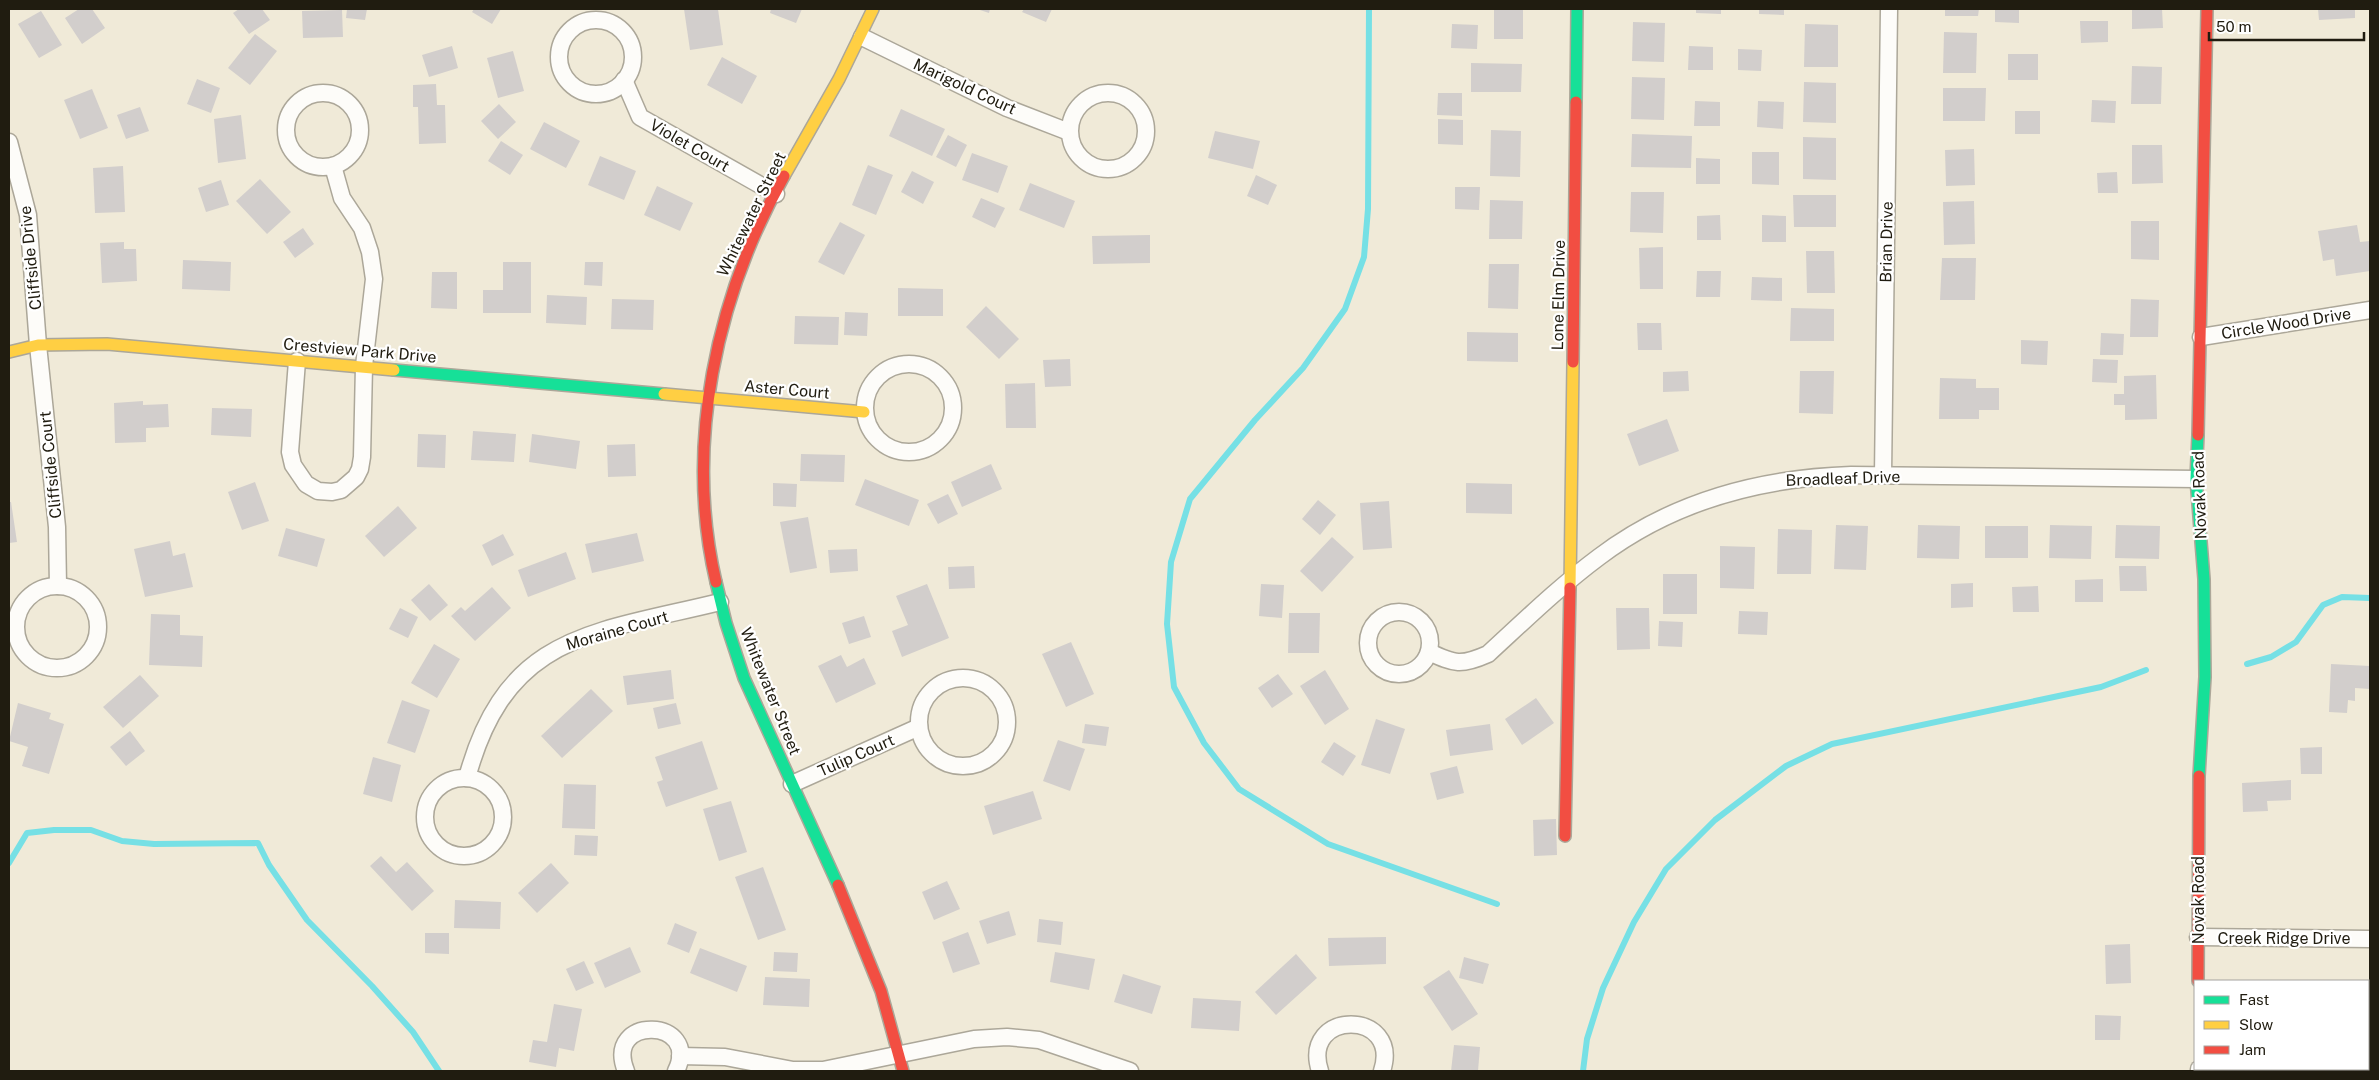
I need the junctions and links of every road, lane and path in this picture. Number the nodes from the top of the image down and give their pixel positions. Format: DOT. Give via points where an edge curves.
graph roads {
  1 [pos="873,9"];
  2 [pos="1578,9"];
  3 [pos="1889,9"];
  4 [pos="2207,9"];
  5 [pos="862,37"];
  6 [pos="624,80"];
  7 [pos="1069,132"];
  8 [pos="9,142"];
  9 [pos="333,166"];
  10 [pos="776,194"];
  11 [pos="2370,310"];
  12 [pos="2201,336"];
  13 [pos="38,345"];
  14 [pos="9,352"];
  15 [pos="297,361"];
  16 [pos="364,366"];
  17 [pos="708,398"];
  18 [pos="864,412"];
  19 [pos="1883,476"];
  20 [pos="2196,478"];
  21 [pos="1570,581"];
  22 [pos="58,586"];
  23 [pos="720,602"];
  24 [pos="1429,652"];
  25 [pos="919,727"];
  26 [pos="467,778"];
  27 [pos="792,784"];
  28 [pos="1565,836"];
  29 [pos="2198,937"];
  30 [pos="2370,939"];
  31 [pos="2198,980"];
  32 [pos="899,1055"];
  33 [pos="678,1064"];
  34 [pos="626,1071"];
  35 [pos="903,1071"];
  36 [pos="1130,1071"];
  37 [pos="1320,1071"];
  38 [pos="1382,1071"];
  1 -- 5 [label="street, Whitewater Street"];
  2 -- 21 [label="street, Lone Elm Drive"];
  3 -- 19 [label="street, Brian Drive"];
  4 -- 12 [label="street, Novak Road"];
  5 -- 7 [label="street, Marigold Court" via="1006,108"];
  5 -- 10 [label="street, Whitewater Street"];
  6 -- 6 [label="street" via="633,58 626,36 618,27 596,20 584,22 566,35 558,59 568,82 578,90 603,93"];
  6 -- 10 [label="street, Violet Court" via="640,117"];
  7 -- 7 [label="street" via="1076,153 1084,161 1094,167 1111,169 1128,164 1137,157 1146,136 1146,123 1134,101 1123,95 1104,92 1086,99 1077,108"];
  8 -- 13 [label="street, Cliffside Drive" via="28,215"];
  9 -- 9 [label="street" via="354,152 361,127 357,114 345,100 327,92 314,93 303,98 291,111 286,139 299,159 321,167"];
  9 -- 16 [label="street" via="342,198 362,228 370,252 374,280"];
  10 -- 17 [label="street, Whitewater Street" via="752,241 734,287 718,343"];
  11 -- 12 [label="street, Circle Wood Drive"];
  12 -- 20 [label="street, Novak Road"];
  13 -- 14 [label="street, Crestview Park Drive"];
  13 -- 15 [label="street, Crestview Park Drive" via="107,344"];
  13 -- 22 [label="street, Cliffside Court" via="57,527"];
  15 -- 16 [label="street, Crestview Park Drive"];
  15 -- 16 [label="street" via="291,459 299,476 318,491 332,492 349,484 360,469"];
  16 -- 17 [label="street, Crestview Park Drive"];
  17 -- 18 [label="street, Aster Court"];
  17 -- 23 [label="street, Whitewater Street" via="704,451 705,509"];
  18 -- 18 [label="street" via="872,383 882,372 903,364 925,366 938,374 948,386 953,400 951,421 941,440 915,452 894,449 876,438"];
  19 -- 20 [label="street, Broadleaf Drive"];
  19 -- 21 [label="street, Broadleaf Drive" via="1813,476 1721,494 1639,530"];
  20 -- 29 [label="street, Novak Road" via="2204,579 2205,677 2200,756"];
  21 -- 24 [label="street, Broadleaf Drive" via="1488,654 1467,664"];
  21 -- 28 [label="street, Lone Elm Drive"];
  22 -- 22 [label="street" via="32,594 17,616 16,629 18,643 31,658 48,667 62,668 85,657 97,636 95,613 89,602 75,591"];
  23 -- 26 [label="street, Moraine Court" via="591,634 562,645 537,661 515,680 498,702 476,745"];
  23 -- 27 [label="street, Whitewater Street" via="742,672"];
  25 -- 25 [label="street" via="926,744 938,758 962,765 975,764 996,750 1003,740 1006,715 1002,702 984,683 971,678 957,678 944,682 928,695 920,713"];
  25 -- 27 [label="street, Tulip Court"];
  26 -- 26 [label="street" via="442,784 426,804 426,831 442,851 455,856 468,856 485,850 499,836 503,824 503,810 498,798 490,788"];
  27 -- 32 [label="street, Whitewater Street" via="862,937 883,994"];
  29 -- 30 [label="street, Creek Ridge Drive"];
  29 -- 31 [label="street, Novak Road"];
  32 -- 33 [label="street" via="823,1070 793,1070 725,1057"];
  32 -- 35 [label="street, Whitewater Street"];
  32 -- 36 [label="street" via="974,1039 1007,1037 1039,1040"];
  33 -- 34 [label="street" via="674,1038 666,1032 648,1028 639,1031 625,1045"];
  37 -- 38 [label="street" via="1317,1052 1320,1042 1327,1033 1346,1024 1362,1026 1382,1042 1385,1052"];
}
